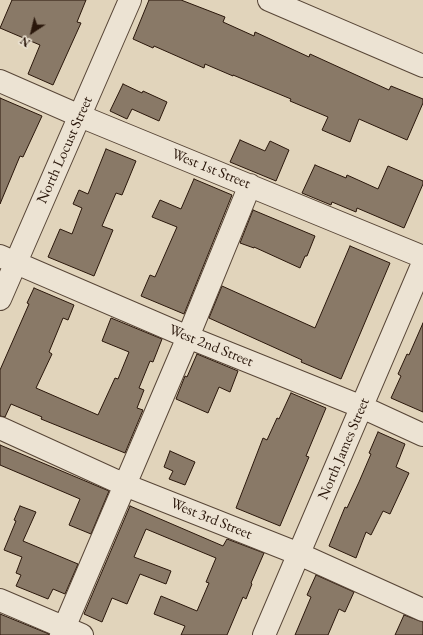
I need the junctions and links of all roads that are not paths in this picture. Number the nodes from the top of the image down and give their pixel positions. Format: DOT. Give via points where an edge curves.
graph roads {
  1 [pos="130,0"];
  2 [pos="269,0"];
  3 [pos="423,66"];
  4 [pos="0,81"];
  5 [pos="80,116"];
  6 [pos="250,185"];
  7 [pos="423,257"];
  8 [pos="8,259"];
  9 [pos="423,263"];
  10 [pos="0,299"];
  11 [pos="188,337"];
  12 [pos="362,407"];
  13 [pos="0,428"];
  14 [pos="423,435"];
  15 [pos="125,485"];
  16 [pos="299,554"];
  17 [pos="0,600"];
  18 [pos="423,610"];
  19 [pos="69,633"];
  20 [pos="264,635"];
  1 -- 5 [label="street, North Locust Street"];
  2 -- 3 [label="street"];
  4 -- 5 [label="street, West 1st Street"];
  5 -- 6 [label="street, West 1st Street"];
  5 -- 8 [label="street, North Locust Street"];
  6 -- 7 [label="street, West 1st Street"];
  6 -- 11 [label="street"];
  8 -- 10 [label="street, North Locust Street"];
  8 -- 11 [label="street, West 2nd Street"];
  9 -- 12 [label="street, North James Street"];
  11 -- 12 [label="street, West 2nd Street"];
  11 -- 15 [label="street"];
  12 -- 14 [label="street, West 2nd Street"];
  12 -- 16 [label="street, North James Street"];
  13 -- 15 [label="street, West 3rd Street"];
  15 -- 16 [label="street, West 3rd Street"];
  15 -- 19 [label="street"];
  16 -- 18 [label="street, West 3rd Street"];
  16 -- 20 [label="street, North James Street"];
  17 -- 19 [label="street"];
}
